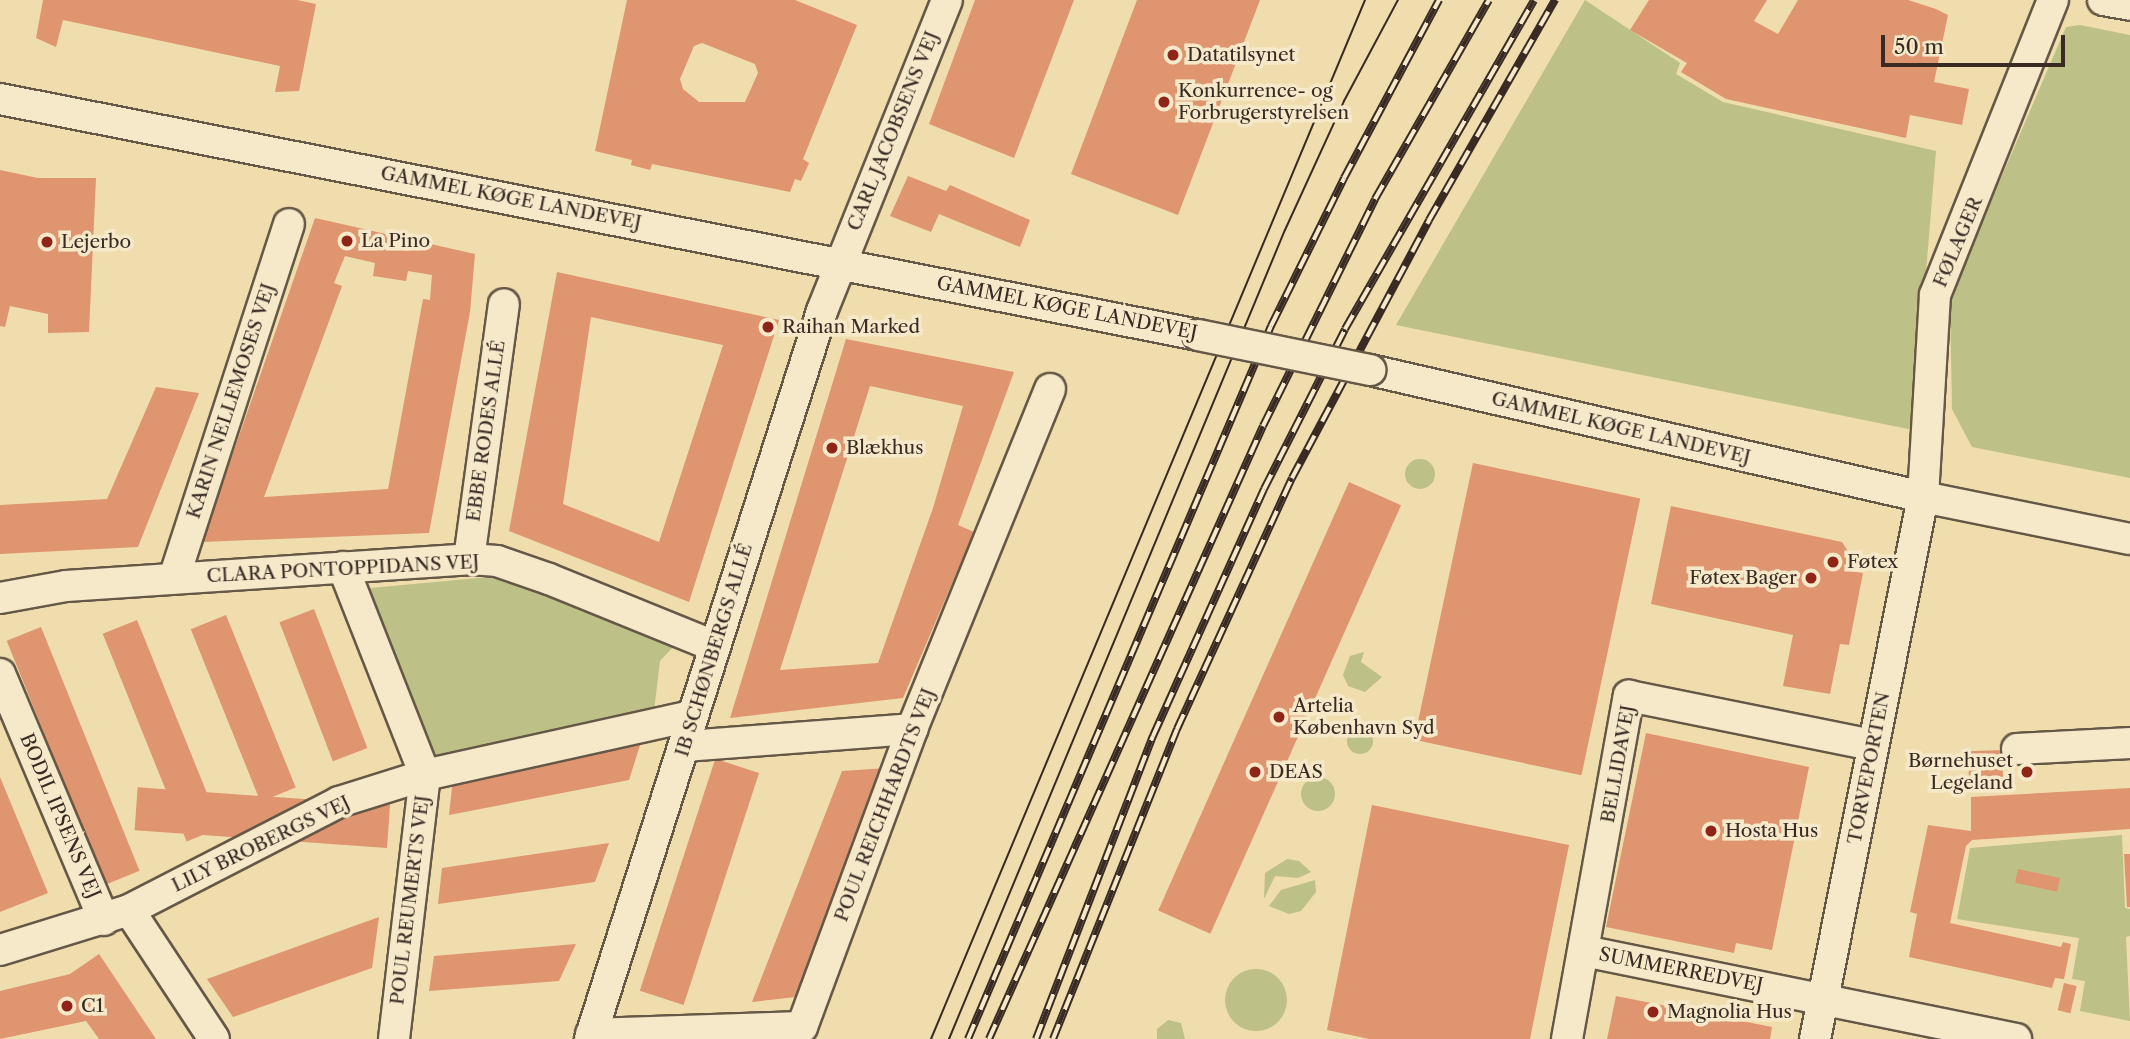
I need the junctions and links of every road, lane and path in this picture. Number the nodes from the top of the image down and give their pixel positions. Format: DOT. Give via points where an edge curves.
graph roads {
  1 [pos="947,0"];
  2 [pos="2053,0"];
  3 [pos="2103,0"];
  4 [pos="2130,5"];
  5 [pos="0,99"];
  6 [pos="289,224"];
  7 [pos="839,262"];
  8 [pos="504,304"];
  9 [pos="1050,389"];
  10 [pos="1923,497"];
  11 [pos="2130,539"];
  12 [pos="468,559"];
  13 [pos="343,567"];
  14 [pos="174,578"];
  15 [pos="0,598"];
  16 [pos="714,646"];
  17 [pos="0,674"];
  18 [pos="691,716"];
  19 [pos="912,729"];
  20 [pos="2130,743"];
  21 [pos="1872,745"];
  22 [pos="686,746"];
  23 [pos="2017,749"];
  24 [pos="425,775"];
  25 [pos="117,915"];
  26 [pos="0,950"];
  27 [pos="1584,951"];
  28 [pos="1823,998"];
  29 [pos="591,1037"];
  30 [pos="214,1039"];
  31 [pos="394,1039"];
  32 [pos="1567,1039"];
  33 [pos="1815,1039"];
  34 [pos="2016,1039"];
  1 -- 7 [label="street, CARL JACOBSENS VEJ"];
  2 -- 10 [label="street, FØLAGER" via="1936,295"];
  3 -- 4 [label="street"];
  5 -- 7 [label="street, GAMMEL KØGE LANDEVEJ"];
  6 -- 14 [label="street, KARIN NELLEMOSES VEJ"];
  7 -- 10 [label="street, GAMMEL KØGE LANDEVEJ, bridge" via="1370,370"];
  7 -- 16 [label="street, IB SCHØNBERGS ALLÉ"];
  8 -- 12 [label="street, EBBE RODES ALLÉ"];
  9 -- 19 [label="street, POUL REICHHARDTS VEJ"];
  10 -- 11 [label="street, GAMMEL KØGE LANDEVEJ"];
  10 -- 21 [label="street, TORVEPORTEN"];
  12 -- 13 [label="street, CLARA PONTOPPIDANS VEJ"];
  12 -- 16 [label="street, CLARA PONTOPPIDANS VEJ" via="497,561 549,579"];
  13 -- 14 [label="street, CLARA PONTOPPIDANS VEJ"];
  13 -- 24 [label="street, POUL REUMERTS VEJ"];
  14 -- 15 [label="street, CLARA PONTOPPIDANS VEJ" via="66,586"];
  16 -- 18 [label="street, IB SCHØNBERGS ALLÉ"];
  17 -- 25 [label="street, BODIL IPSENS VEJ"];
  18 -- 22 [label="street, IB SCHØNBERGS ALLÉ"];
  18 -- 24 [label="street, LILY BROBERGS VEJ"];
  19 -- 22 [label="street"];
  19 -- 29 [label="street, POUL REICHHARDTS VEJ" via="802,1027"];
  20 -- 23 [label="street"];
  21 -- 27 [label="street, BELLIDAVEJ" via="1629,696"];
  21 -- 28 [label="street, TORVEPORTEN"];
  22 -- 29 [label="street, IB SCHØNBERGS ALLÉ"];
  24 -- 25 [label="street, LILY BROBERGS VEJ" via="339,802"];
  24 -- 31 [label="street, POUL REUMERTS VEJ"];
  25 -- 26 [label="street, LILY BROBERGS VEJ"];
  25 -- 30 [label="street, BODIL IPSENS VEJ"];
  27 -- 28 [label="street, SUMMERREDVEJ"];
  27 -- 32 [label="street, SUMMERREDVEJ"];
  28 -- 33 [label="street, TORVEPORTEN"];
  28 -- 34 [label="street, SUMMERREDVEJ"];
}
